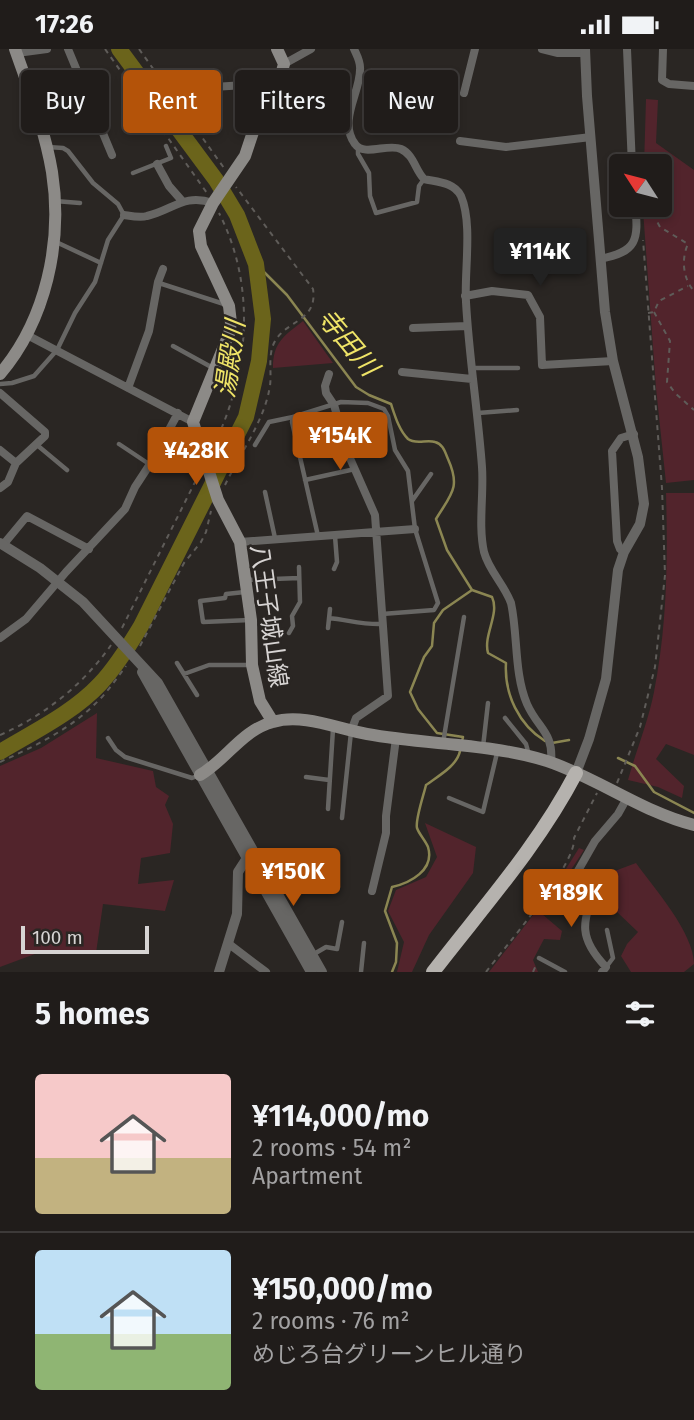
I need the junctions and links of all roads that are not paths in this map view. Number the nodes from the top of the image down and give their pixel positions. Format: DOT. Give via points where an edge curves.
graph roads {
  1 [pos="47,49"];
  2 [pos="68,49"];
  3 [pos="277,49"];
  4 [pos="311,49"];
  5 [pos="354,49"];
  6 [pos="475,49"];
  7 [pos="542,49"];
  8 [pos="627,49"];
  9 [pos="663,49"];
  10 [pos="16,51"];
  11 [pos="585,51"];
  12 [pos="284,64"];
  13 [pos="22,70"];
  14 [pos="77,70"];
  15 [pos="282,70"];
  16 [pos="694,86"];
  17 [pos="464,93"];
  18 [pos="351,132"];
  19 [pos="42,133"];
  20 [pos="103,133"];
  21 [pos="253,133"];
  22 [pos="591,138"];
  23 [pos="460,141"];
  24 [pos="166,146"];
  25 [pos="46,147"];
  26 [pos="358,148"];
  27 [pos="631,154"];
  28 [pos="112,155"];
  29 [pos="157,164"];
  30 [pos="133,173"];
  31 [pos="424,179"];
  32 [pos="54,201"];
  33 [pos="183,202"];
  34 [pos="80,203"];
  35 [pos="213,203"];
  36 [pos="124,215"];
  37 [pos="636,217"];
  38 [pos="54,240"];
  39 [pos="600,259"];
  40 [pos="101,264"];
  41 [pos="163,269"];
  42 [pos="158,282"];
  43 [pos="465,296"];
  44 [pos="229,306"];
  45 [pos="467,326"];
  46 [pos="413,328"];
  47 [pos="27,335"];
  48 [pos="173,346"];
  49 [pos="57,351"];
  50 [pos="613,361"];
  51 [pos="472,368"];
  52 [pos="518,368"];
  53 [pos="214,369"];
  54 [pos="402,372"];
  55 [pos="329,374"];
  56 [pos="0,375"];
  57 [pos="472,379"];
  58 [pos="0,384"];
  59 [pos="128,388"];
  60 [pos="0,393"];
  61 [pos="334,405"];
  62 [pos="517,410"];
  63 [pos="178,413"];
  64 [pos="478,413"];
  65 [pos="293,417"];
  66 [pos="193,422"];
  67 [pos="634,434"];
  68 [pos="119,444"];
  69 [pos="36,445"];
  70 [pos="255,445"];
  71 [pos="0,450"];
  72 [pos="16,463"];
  73 [pos="150,464"];
  74 [pos="355,468"];
  75 [pos="67,470"];
  76 [pos="431,474"];
  77 [pos="305,480"];
  78 [pos="0,488"];
  79 [pos="265,492"];
  80 [pos="412,502"];
  81 [pos="415,529"];
  82 [pos="376,532"];
  83 [pos="335,535"];
  84 [pos="318,536"];
  85 [pos="276,539"];
  86 [pos="240,542"];
  87 [pos="1,544"];
  88 [pos="89,549"];
  89 [pos="624,552"];
  90 [pos="299,567"];
  91 [pos="334,569"];
  92 [pos="299,578"];
  93 [pos="58,582"];
  94 [pos="247,586"];
  95 [pos="330,609"];
  96 [pos="382,614"];
  97 [pos="464,617"];
  98 [pos="329,618"];
  99 [pos="251,620"];
  100 [pos="382,624"];
  101 [pos="328,628"];
  102 [pos="289,633"];
  103 [pos="0,638"];
  104 [pos="177,663"];
  105 [pos="252,665"];
  106 [pos="184,674"];
  107 [pos="197,695"];
  108 [pos="488,703"];
  109 [pos="505,717"];
  110 [pos="272,722"];
  111 [pos="334,727"];
  112 [pos="351,731"];
  113 [pos="108,738"];
  114 [pos="396,738"];
  115 [pos="451,743"];
  116 [pos="483,748"];
  117 [pos="498,750"];
  118 [pos="529,756"];
  119 [pos="551,762"];
  120 [pos="204,772"];
  121 [pos="576,773"];
  122 [pos="306,777"];
  123 [pos="329,780"];
  124 [pos="449,798"];
  125 [pos="627,798"];
  126 [pos="328,809"];
  127 [pos="342,818"];
  128 [pos="694,825"];
  129 [pos="250,854"];
  130 [pos="321,867"];
  131 [pos="263,869"];
  132 [pos="574,878"];
  133 [pos="567,890"];
  134 [pos="372,891"];
  135 [pos="342,922"];
  136 [pos="607,930"];
  137 [pos="365,943"];
  138 [pos="229,944"];
  139 [pos="308,957"];
  140 [pos="539,958"];
  141 [pos="604,969"];
  142 [pos="219,972"];
  143 [pos="266,972"];
  144 [pos="311,972"];
  145 [pos="321,972"];
  146 [pos="360,972"];
  147 [pos="433,972"];
  148 [pos="565,972"];
  1 -- 10 [label="street"];
  2 -- 14 [label="street"];
  3 -- 12 [label="main road"];
  4 -- 12 [label="street"];
  5 -- 18 [label="street" via="361,68 349,112"];
  6 -- 17 [label="street"];
  7 -- 11 [label="street"];
  8 -- 27 [label="street"];
  9 -- 16 [label="street" via="662,80"];
  10 -- 13 [label="main road"];
  11 -- 22 [label="street"];
  12 -- 15 [label="main road"];
  18 -- 26 [label="street"];
  19 -- 25 [label="main road"];
  20 -- 28 [label="street"];
  21 -- 35 [label="main road" via="245,156"];
  22 -- 23 [label="street" via="506,147"];
  22 -- 39 [label="street"];
  24 -- 29 [label="lane" via="172,158"];
  25 -- 32 [label="main road"];
  25 -- 36 [label="lane" via="68,151"];
  26 -- 31 [label="street" via="400,149 411,157"];
  26 -- 31 [label="lane" via="369,173 376,213 417,202"];
  29 -- 30 [label="lane"];
  29 -- 33 [label="street"];
  31 -- 43 [label="street" via="446,183 462,199 467,246"];
  32 -- 34 [label="lane"];
  32 -- 38 [label="main road"];
  33 -- 35 [label="street" via="200,199"];
  33 -- 36 [label="street" via="146,216"];
  35 -- 44 [label="main road" via="200,228 199,241"];
  36 -- 40 [label="lane" via="108,240"];
  37 -- 39 [label="street" via="638,230 628,250"];
  38 -- 40 [label="lane"];
  38 -- 47 [label="main road" via="44,290"];
  39 -- 50 [label="street"];
  40 -- 49 [label="lane"];
  41 -- 42 [label="street"];
  42 -- 44 [label="lane"];
  42 -- 59 [label="street" via="149,331"];
  43 -- 45 [label="street"];
  43 -- 50 [label="street" via="492,291 528,295 540,317 542,365"];
  44 -- 53 [label="main road" via="229,334"];
  45 -- 46 [label="street"];
  45 -- 51 [label="street"];
  47 -- 49 [label="street"];
  47 -- 56 [label="main road"];
  48 -- 53 [label="lane"];
  49 -- 58 [label="lane" via="34,376"];
  49 -- 59 [label="street"];
  50 -- 67 [label="street"];
  51 -- 52 [label="lane"];
  51 -- 57 [label="street"];
  53 -- 66 [label="main road"];
  54 -- 57 [label="street"];
  55 -- 61 [label="street" via="326,393"];
  57 -- 64 [label="street"];
  59 -- 63 [label="street"];
  60 -- 69 [label="street" via="45,432"];
  61 -- 65 [label="lane"];
  61 -- 74 [label="street"];
  61 -- 80 [label="lane" via="368,403 384,409 395,450 408,471"];
  62 -- 64 [label="lane"];
  63 -- 66 [label="street"];
  63 -- 73 [label="street"];
  64 -- 119 [label="street" via="484,551 511,603 523,693 551,742"];
  65 -- 70 [label="lane" via="269,422"];
  65 -- 77 [label="lane"];
  66 -- 86 [label="main road, 八王子城山線" via="218,500"];
  67 -- 89 [label="street" via="644,504 640,524"];
  67 -- 89 [label="street" via="621,438 612,451 617,541"];
  68 -- 73 [label="lane"];
  69 -- 72 [label="street"];
  69 -- 75 [label="lane"];
  71 -- 72 [label="street"];
  72 -- 78 [label="street" via="8,482"];
  73 -- 88 [label="street" via="125,509"];
  74 -- 77 [label="lane"];
  74 -- 82 [label="street" via="375,515"];
  76 -- 80 [label="lane"];
  77 -- 84 [label="lane"];
  79 -- 85 [label="lane"];
  80 -- 81 [label="lane"];
  81 -- 82 [label="street"];
  81 -- 96 [label="lane" via="438,603 434,610"];
  82 -- 83 [label="street"];
  82 -- 96 [label="street"];
  83 -- 84 [label="street"];
  83 -- 91 [label="lane"];
  84 -- 85 [label="street"];
  85 -- 86 [label="street"];
  86 -- 94 [label="main road, 八王子城山線"];
  87 -- 88 [label="street" via="27,516"];
  87 -- 93 [label="street"];
  88 -- 93 [label="street"];
  89 -- 121 [label="street" via="606,679"];
  90 -- 92 [label="lane"];
  92 -- 94 [label="lane"];
  92 -- 102 [label="lane" via="300,603"];
  93 -- 103 [label="street" via="26,619"];
  93 -- 120 [label="street" via="83,602 158,683"];
  94 -- 99 [label="main road, 八王子城山線"];
  94 -- 99 [label="lane" via="225,598 200,601 203,622"];
  95 -- 98 [label="lane"];
  96 -- 100 [label="street"];
  97 -- 115 [label="lane" via="445,728"];
  98 -- 100 [label="lane"];
  98 -- 101 [label="lane"];
  99 -- 105 [label="main road, 八王子城山線"];
  100 -- 112 [label="street" via="388,696 356,718"];
  104 -- 106 [label="lane"];
  105 -- 106 [label="lane" via="209,665"];
  105 -- 110 [label="main road, 八王子城山線" via="260,701"];
  106 -- 107 [label="lane"];
  108 -- 116 [label="lane"];
  109 -- 118 [label="lane" via="526,744"];
  110 -- 111 [label="main road, 八王子城山線" via="304,721"];
  110 -- 120 [label="main road" via="250,733"];
  111 -- 112 [label="main road, 八王子城山線"];
  111 -- 123 [label="lane"];
  112 -- 114 [label="main road, 八王子城山線"];
  112 -- 127 [label="lane"];
  113 -- 120 [label="lane" via="125,757 192,778"];
  114 -- 115 [label="main road, 八王子城山線"];
  114 -- 134 [label="street" via="386,833"];
  115 -- 116 [label="main road, 八王子城山線"];
  116 -- 117 [label="main road, 八王子城山線"];
  117 -- 118 [label="main road, 八王子城山線"];
  117 -- 124 [label="lane" via="483,812"];
  118 -- 119 [label="main road, 八王子城山線"];
  119 -- 121 [label="main road, 八王子城山線"];
  120 -- 129 [label="street"];
  121 -- 125 [label="main road, 八王子城山線"];
  121 -- 147 [label="highway" via="528,851"];
  122 -- 123 [label="lane"];
  123 -- 126 [label="lane"];
  125 -- 128 [label="main road, 八王子城山線"];
  125 -- 132 [label="street"];
  129 -- 131 [label="street"];
  129 -- 138 [label="street" via="237,874 238,908"];
  129 -- 139 [label="street"];
  130 -- 131 [label="lane" via="291,864"];
  131 -- 139 [label="street"];
  132 -- 133 [label="street"];
  132 -- 141 [label="street" via="596,888 584,921 589,947"];
  135 -- 139 [label="lane" via="337,949 326,947"];
  136 -- 141 [label="lane" via="613,958"];
  137 -- 146 [label="lane"];
  138 -- 142 [label="street"];
  138 -- 143 [label="street"];
  139 -- 144 [label="street"];
  139 -- 145 [label="street"];
  140 -- 148 [label="lane"];
}
